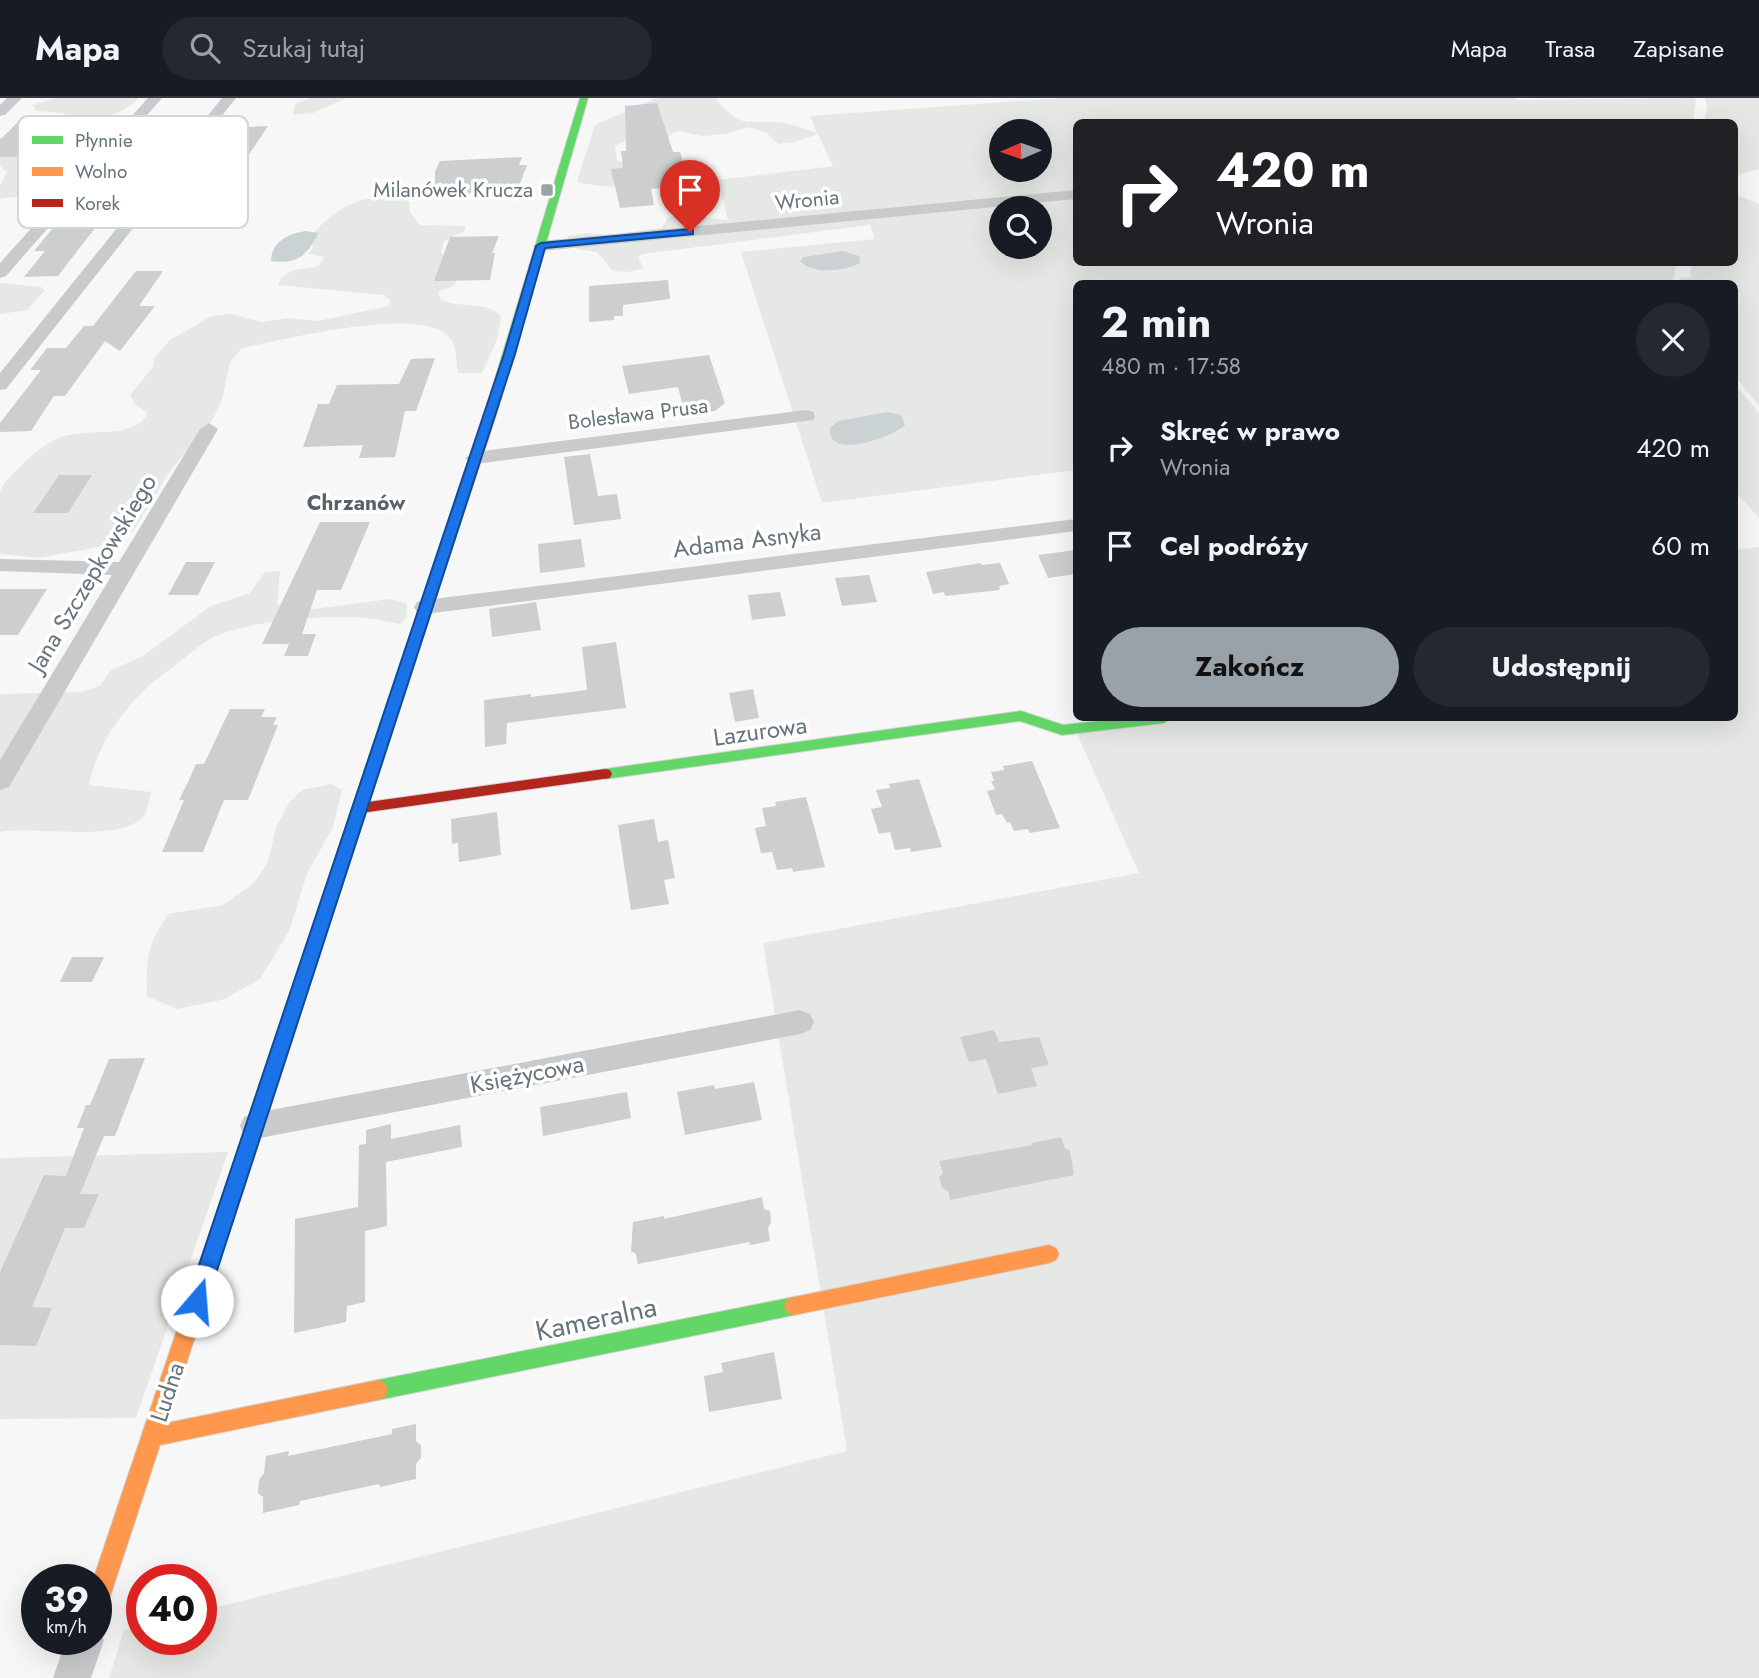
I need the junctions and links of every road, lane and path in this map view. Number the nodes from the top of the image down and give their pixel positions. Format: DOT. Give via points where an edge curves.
graph roads {
  1 [pos="15,98"];
  2 [pos="155,98"];
  3 [pos="229,98"];
  4 [pos="584,98"];
  5 [pos="0,112"];
  6 [pos="139,116"];
  7 [pos="215,116"];
  8 [pos="1073,194"];
  9 [pos="40,228"];
  10 [pos="126,228"];
  11 [pos="541,246"];
  12 [pos="0,273"];
  13 [pos="0,386"];
  14 [pos="806,416"];
  15 [pos="209,429"];
  16 [pos="475,458"];
  17 [pos="1073,525"];
  18 [pos="0,565"];
  19 [pos="124,569"];
  20 [pos="425,607"];
  21 [pos="1138,721"];
  22 [pos="0,781"];
  23 [pos="361,808"];
  24 [pos="800,1022"];
  25 [pos="255,1126"];
  26 [pos="1049,1254"];
  27 [pos="153,1436"];
  28 [pos="110,1564"];
  29 [pos="80,1655"];
  30 [pos="72,1678"];
  1 -- 5 [label="street"];
  2 -- 6 [label="street"];
  3 -- 7 [label="street"];
  4 -- 11 [label="street, Ludna"];
  8 -- 11 [label="street, Wronia"];
  9 -- 12 [label="street"];
  10 -- 13 [label="street"];
  11 -- 16 [label="street, Ludna"];
  14 -- 16 [label="street, Bolesława Prusa"];
  15 -- 19 [label="street, Jana Szczepkowskiego"];
  16 -- 20 [label="street, Ludna"];
  17 -- 20 [label="street, Adama Asnyka"];
  18 -- 19 [label="street"];
  19 -- 22 [label="street, Jana Szczepkowskiego"];
  20 -- 23 [label="street, Ludna"];
  21 -- 23 [label="street, Lazurowa" via="1062,730 1021,716"];
  23 -- 25 [label="street, Ludna"];
  24 -- 25 [label="street, Księżycowa"];
  25 -- 27 [label="street, Ludna"];
  26 -- 27 [label="street, Kameralna"];
  27 -- 28 [label="street, Ludna"];
  29 -- 30 [label="street"];
}
